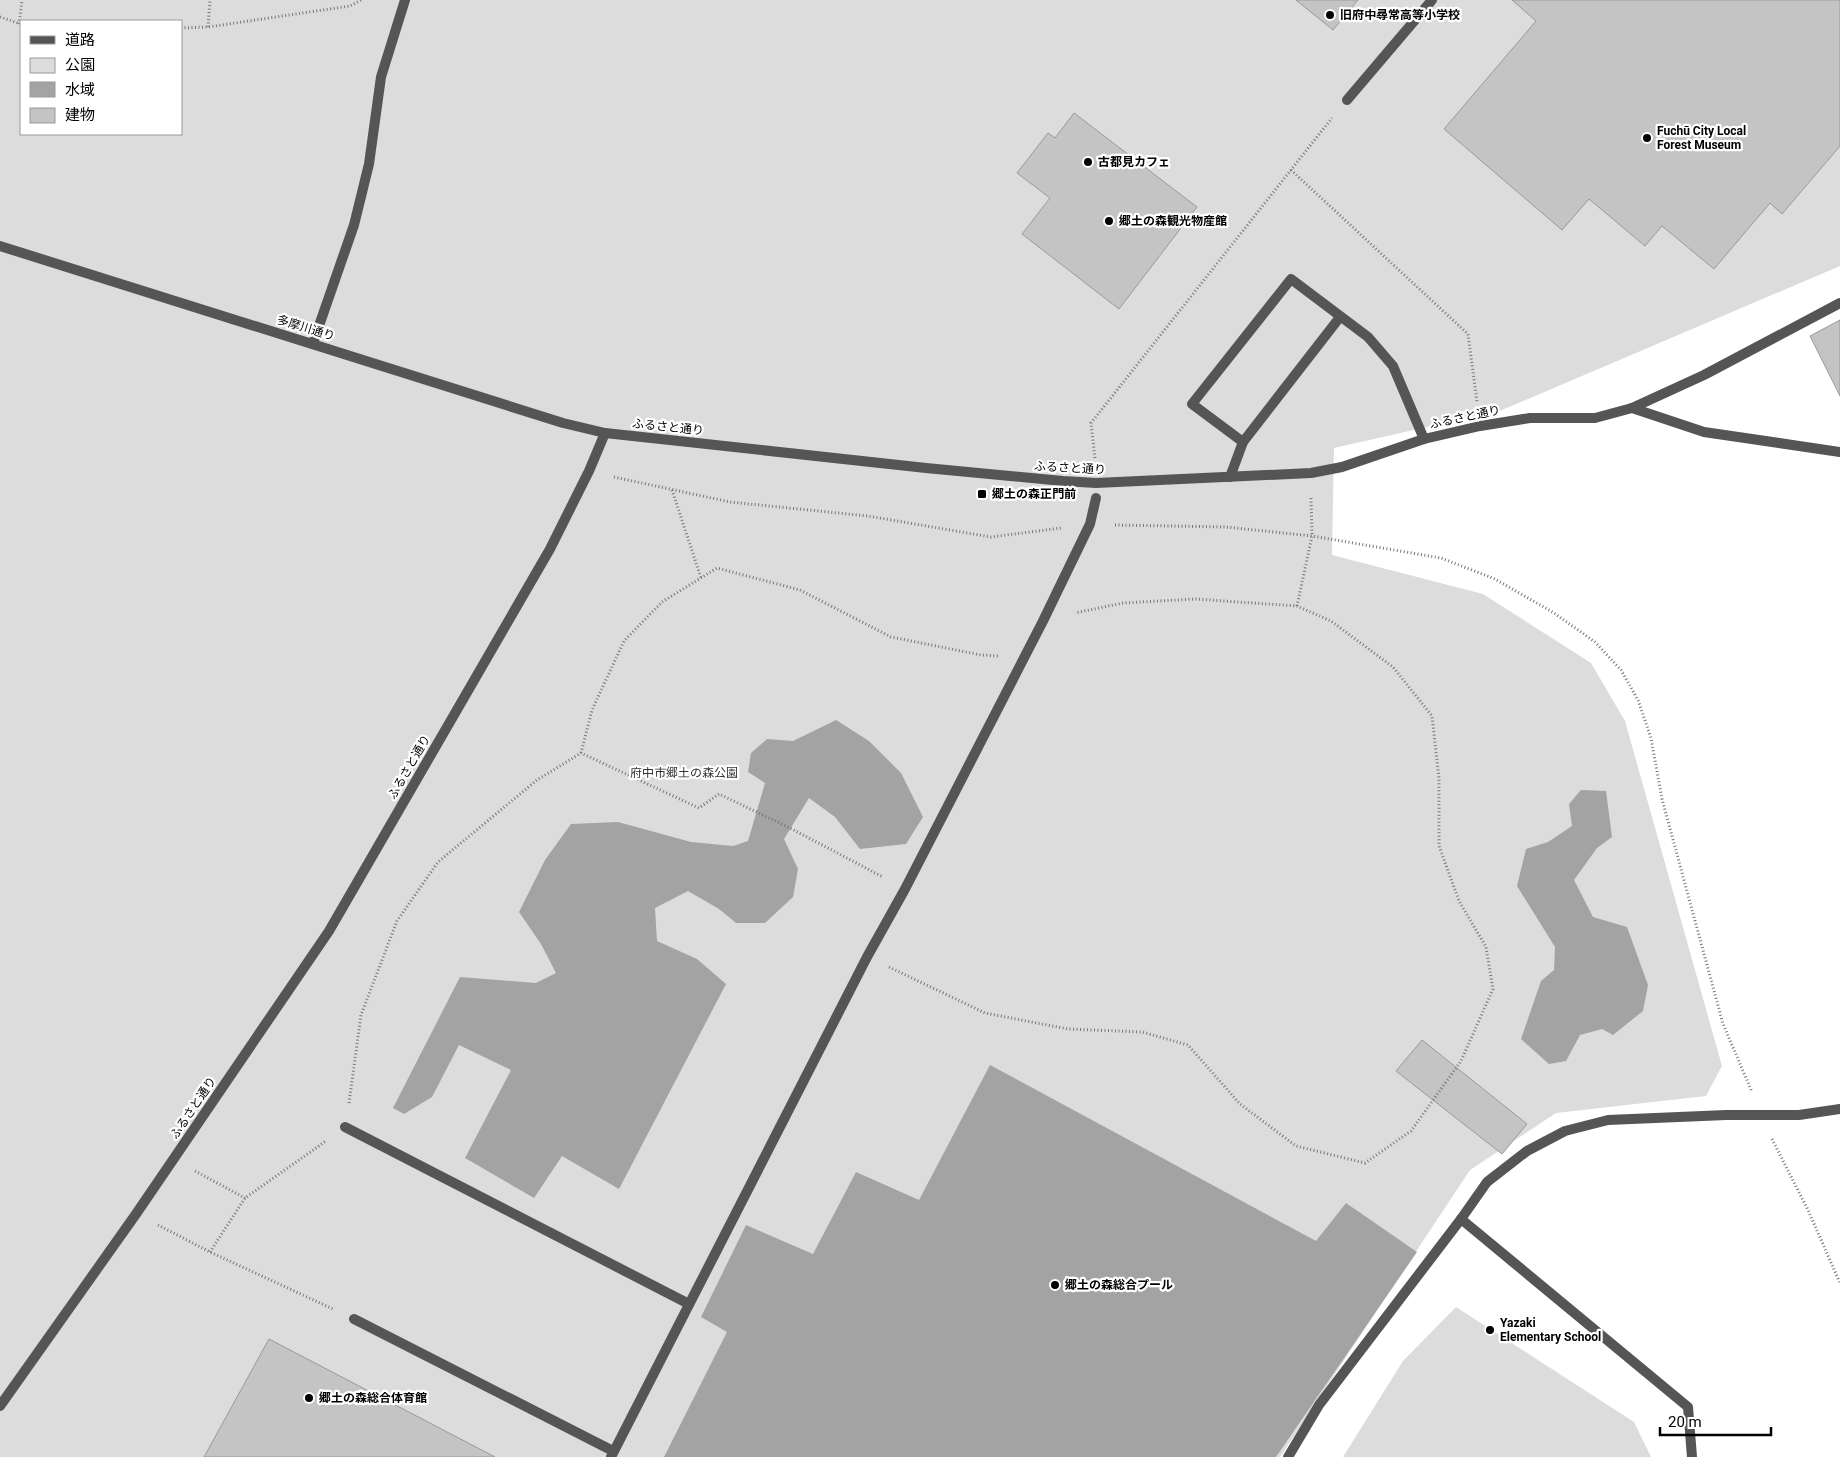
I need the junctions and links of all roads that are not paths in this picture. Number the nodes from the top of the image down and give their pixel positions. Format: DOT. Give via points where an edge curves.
graph roads {
  1 [pos="405,0"];
  2 [pos="1432,0"];
  3 [pos="1347,100"];
  4 [pos="0,246"];
  5 [pos="1840,303"];
  6 [pos="1340,317"];
  7 [pos="313,343"];
  8 [pos="1632,408"];
  9 [pos="605,433"];
  10 [pos="1424,439"];
  11 [pos="1243,442"];
  12 [pos="1840,452"];
  13 [pos="1230,477"];
  14 [pos="1096,498"];
  15 [pos="1840,1109"];
  16 [pos="345,1127"];
  17 [pos="1461,1219"];
  18 [pos="689,1304"];
  19 [pos="354,1319"];
  20 [pos="0,1406"];
  21 [pos="612,1454"];
  22 [pos="1288,1457"];
  23 [pos="1692,1457"];
  1 -- 7 [label="street" via="381,77 369,164 354,225"];
  2 -- 3 [label="street"];
  4 -- 7 [label="street, 多摩川通り"];
  5 -- 8 [label="street, ふるさと通り" via="1704,375"];
  6 -- 10 [label="street" via="1368,338 1392,366"];
  6 -- 11 [label="street"];
  6 -- 11 [label="street" via="1291,279 1192,404"];
  7 -- 9 [label="street, 多摩川通り" via="563,423"];
  8 -- 10 [label="street, ふるさと通り" via="1595,418 1530,418"];
  8 -- 12 [label="street" via="1704,432"];
  9 -- 13 [label="street, ふるさと通り" via="1063,481 1096,483"];
  9 -- 20 [label="street, ふるさと通り" via="550,549 329,931"];
  10 -- 13 [label="street, ふるさと通り" via="1342,467 1311,473"];
  11 -- 13 [label="street"];
  14 -- 18 [label="street" via="1090,524 1043,621"];
  15 -- 17 [label="street" via="1799,1115 1608,1120 1565,1132 1526,1151 1487,1182"];
  16 -- 18 [label="street"];
  17 -- 22 [label="street" via="1319,1405"];
  17 -- 23 [label="street" via="1688,1407"];
  18 -- 21 [label="street"];
  19 -- 21 [label="street"];
}
